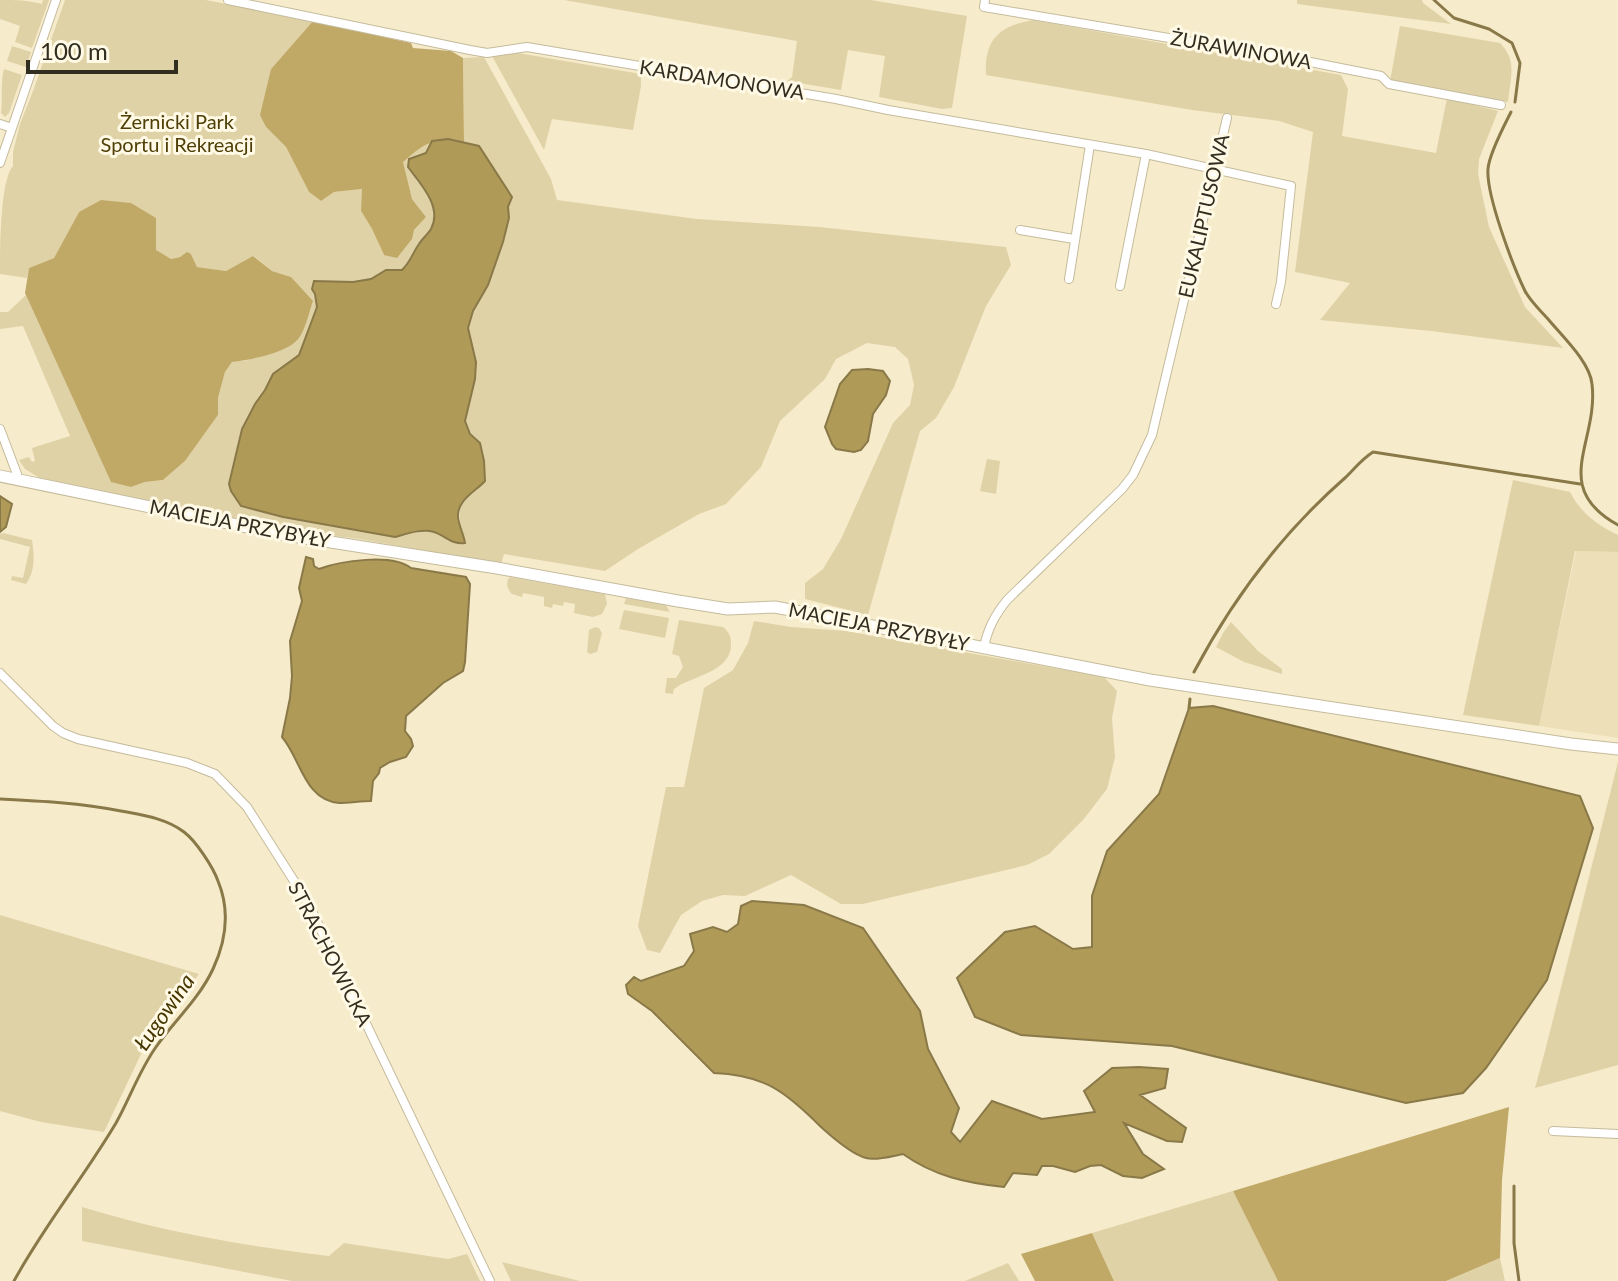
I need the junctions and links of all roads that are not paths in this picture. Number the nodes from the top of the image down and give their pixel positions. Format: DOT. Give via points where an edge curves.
graph roads {
  1 [pos="56,0"];
  2 [pos="228,0"];
  3 [pos="985,0"];
  4 [pos="1501,105"];
  5 [pos="1227,118"];
  6 [pos="0,124"];
  7 [pos="12,128"];
  8 [pos="1090,145"];
  9 [pos="1146,154"];
  10 [pos="0,163"];
  11 [pos="1216,169"];
  12 [pos="1020,230"];
  13 [pos="1074,239"];
  14 [pos="1069,279"];
  15 [pos="1120,286"];
  16 [pos="1276,304"];
  17 [pos="0,429"];
  18 [pos="0,476"];
  19 [pos="16,480"];
  20 [pos="984,647"];
  21 [pos="0,673"];
  22 [pos="1618,749"];
  23 [pos="1553,1131"];
  24 [pos="1618,1134"];
  25 [pos="490,1281"];
  1 -- 7 [label="street"];
  2 -- 8 [label="street, KARDAMONOWA" via="487,53 527,47"];
  3 -- 4 [label="street, ŻURAWINOWA" via="984,7 1300,60"];
  5 -- 11 [label="street, EUKALIPTUSOWA"];
  6 -- 7 [label="street"];
  7 -- 10 [label="street"];
  8 -- 9 [label="street, KARDAMONOWA"];
  8 -- 13 [label="street"];
  9 -- 11 [label="street, KARDAMONOWA"];
  9 -- 15 [label="street"];
  11 -- 16 [label="street, KARDAMONOWA" via="1291,186"];
  11 -- 20 [label="street, EUKALIPTUSOWA" via="1152,435 1133,475 1007,600 995,615"];
  12 -- 13 [label="street"];
  13 -- 14 [label="street"];
  17 -- 19 [label="street"];
  18 -- 19 [label="street, MACIEJA PRZYBYŁY"];
  19 -- 20 [label="street, MACIEJA PRZYBYŁY" via="286,535 728,609 775,607"];
  20 -- 22 [label="street, MACIEJA PRZYBYŁY" via="1150,680"];
  21 -- 25 [label="street, STRACHOWICKA" via="63,733 202,768 247,807 308,903"];
  23 -- 24 [label="street"];
}
